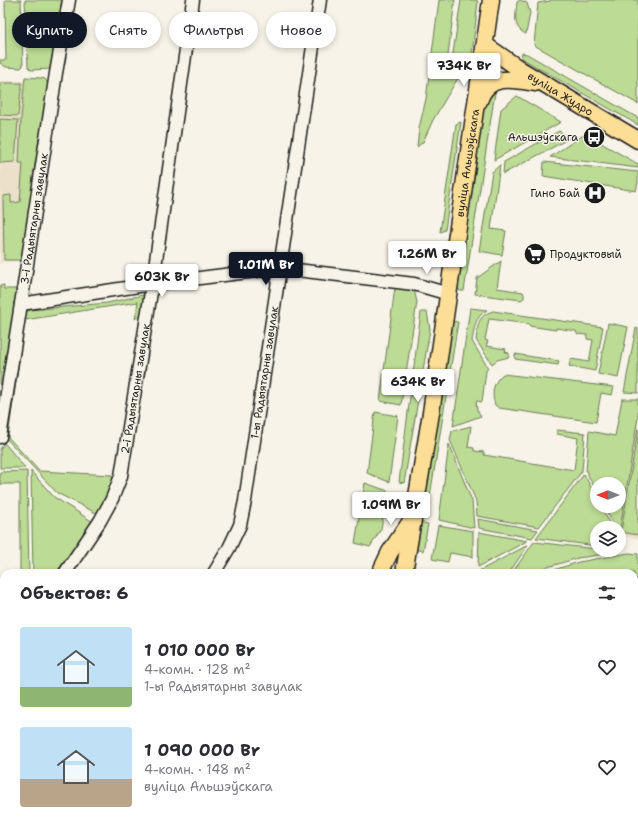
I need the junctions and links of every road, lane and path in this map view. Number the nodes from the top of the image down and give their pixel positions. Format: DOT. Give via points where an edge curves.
graph roads {
  1 [pos="69,0"];
  2 [pos="193,0"];
  3 [pos="320,0"];
  4 [pos="491,0"];
  5 [pos="485,45"];
  6 [pos="546,85"];
  7 [pos="475,111"];
  8 [pos="638,140"];
  9 [pos="280,268"];
  10 [pos="152,284"];
  11 [pos="449,294"];
  12 [pos="22,304"];
  13 [pos="0,437"];
  14 [pos="414,516"];
  15 [pos="68,569"];
  16 [pos="216,569"];
  17 [pos="382,569"];
  18 [pos="405,569"];
  1 -- 12 [label="street, 3-і Радыятарны завулак" via="53,88"];
  2 -- 10 [label="street, 2-і Радыятарны завулак"];
  3 -- 9 [label="street, 1-ы Радыятарны завулак"];
  4 -- 5 [label="main road, вуліца Альшэўскага"];
  5 -- 6 [label="main road, вуліца Жудро"];
  5 -- 7 [label="main road, вуліца Альшэўскага"];
  6 -- 7 [label="main road" via="514,79 500,80 484,89"];
  6 -- 8 [label="main road, вуліца Жудро"];
  7 -- 11 [label="main road, вуліца Альшэўскага"];
  9 -- 10 [label="street"];
  9 -- 11 [label="street" via="414,284"];
  9 -- 16 [label="street, 1-ы Радыятарны завулак" via="240,524"];
  10 -- 12 [label="street"];
  10 -- 15 [label="street, 2-і Радыятарны завулак" via="121,476 100,521"];
  11 -- 14 [label="main road, вуліца Альшэўскага"];
  12 -- 13 [label="street, 3-і Радыятарны завулак"];
  14 -- 17 [label="main road, вуліца Альшэўскага"];
  14 -- 18 [label="main road, вуліца Альшэўскага"];
}
